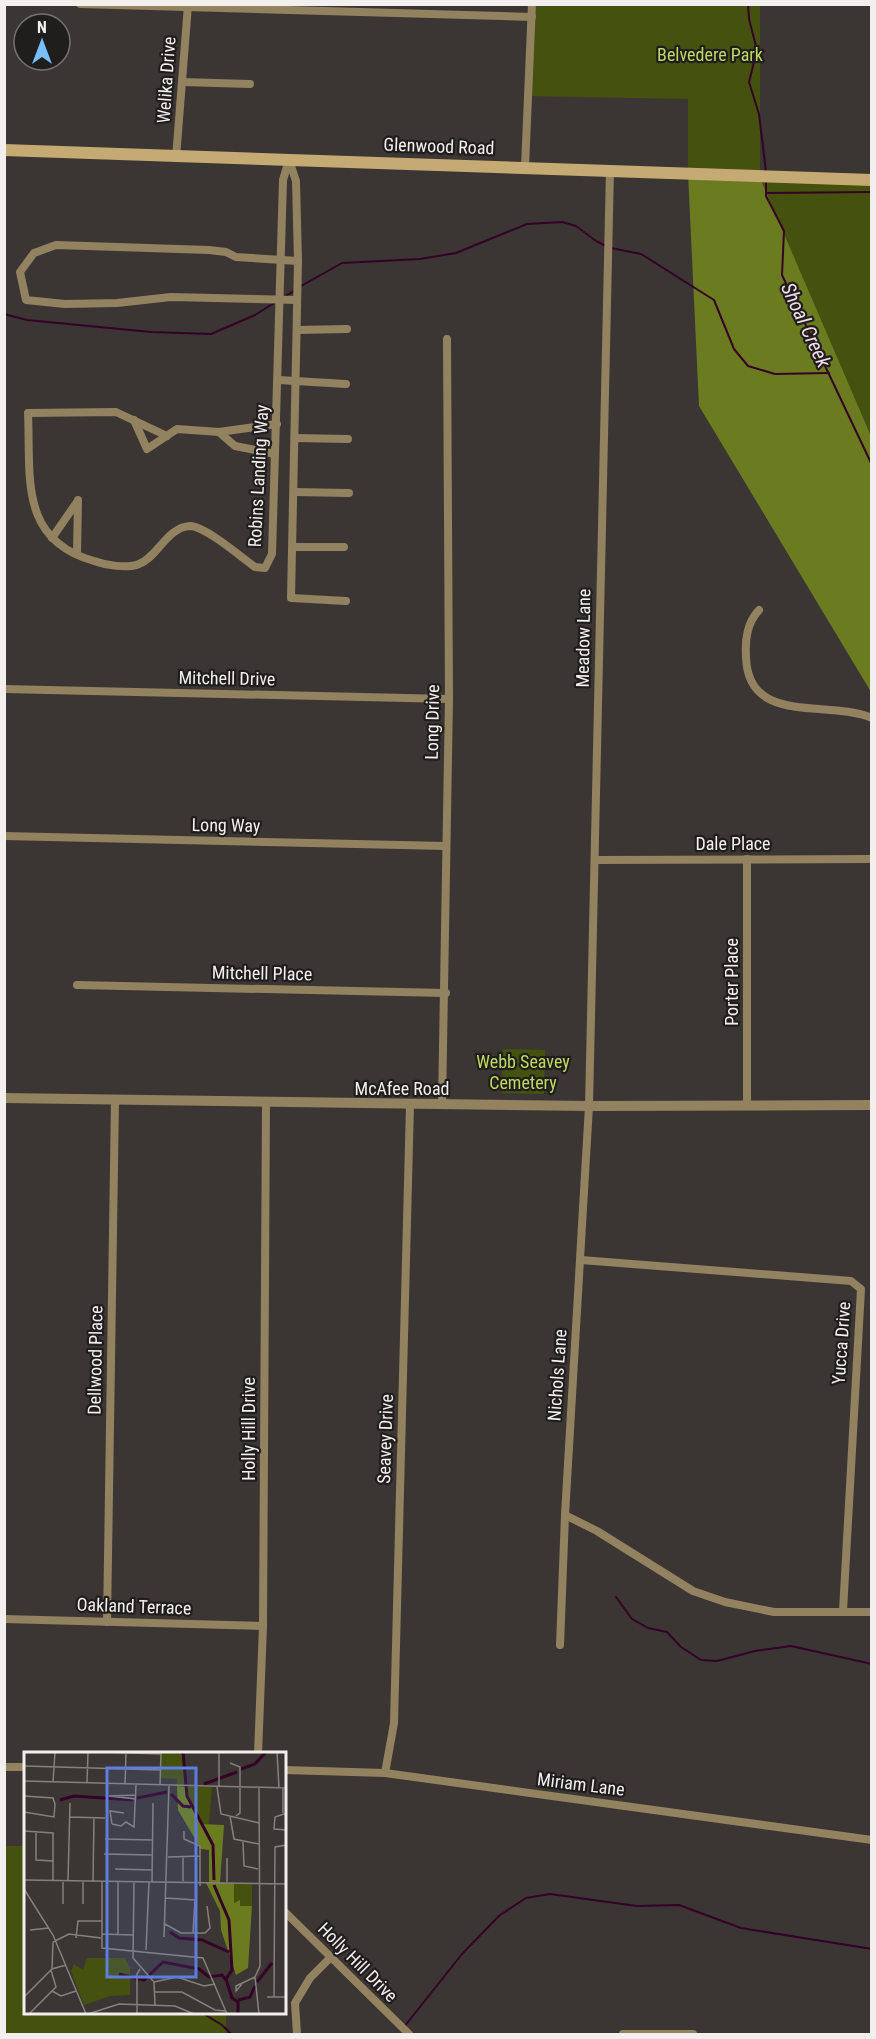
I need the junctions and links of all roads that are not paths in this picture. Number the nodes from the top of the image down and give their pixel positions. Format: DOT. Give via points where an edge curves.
graph roads {
  1 [pos="80,4"];
  2 [pos="532,4"];
  3 [pos="188,6"];
  4 [pos="532,17"];
  5 [pos="182,82"];
  6 [pos="250,84"];
  7 [pos="4,150"];
  8 [pos="176,158"];
  9 [pos="289,160"];
  10 [pos="525,167"];
  11 [pos="610,170"];
  12 [pos="872,180"];
  13 [pos="282,259"];
  14 [pos="298,261"];
  15 [pos="297,300"];
  16 [pos="281,302"];
  17 [pos="297,330"];
  18 [pos="347,330"];
  19 [pos="447,339"];
  20 [pos="280,343"];
  21 [pos="296,343"];
  22 [pos="279,380"];
  23 [pos="296,382"];
  24 [pos="346,384"];
  25 [pos="278,412"];
  26 [pos="295,412"];
  27 [pos="134,420"];
  28 [pos="277,423"];
  29 [pos="219,432"];
  30 [pos="167,436"];
  31 [pos="295,438"];
  32 [pos="348,439"];
  33 [pos="275,454"];
  34 [pos="294,492"];
  35 [pos="349,493"];
  36 [pos="52,538"];
  37 [pos="293,547"];
  38 [pos="344,547"];
  39 [pos="77,554"];
  40 [pos="346,601"];
  41 [pos="759,610"];
  42 [pos="4,689"];
  43 [pos="449,699"];
  44 [pos="872,718"];
  45 [pos="4,836"];
  46 [pos="446,846"];
  47 [pos="747,859"];
  48 [pos="872,859"];
  49 [pos="595,860"];
  50 [pos="77,985"];
  51 [pos="446,993"];
  52 [pos="4,1098"];
  53 [pos="115,1100"];
  54 [pos="266,1104"];
  55 [pos="747,1104"];
  56 [pos="410,1105"];
  57 [pos="442,1105"];
  58 [pos="872,1105"];
  59 [pos="589,1106"];
  60 [pos="581,1260"];
  61 [pos="565,1515"];
  62 [pos="843,1611"];
  63 [pos="872,1612"];
  64 [pos="4,1619"];
  65 [pos="107,1622"];
  66 [pos="263,1626"];
  67 [pos="560,1645"];
  68 [pos="258,1752"];
  69 [pos="4,1767"];
  70 [pos="24,1767"];
  71 [pos="286,1770"];
  72 [pos="385,1773"];
  73 [pos="872,1840"];
  74 [pos="286,1913"];
  75 [pos="330,1958"];
  76 [pos="297,2034"];
  77 [pos="409,2034"];
  78 [pos="623,2034"];
  79 [pos="693,2034"];
  1 -- 3 [label="street"];
  2 -- 4 [label="street"];
  3 -- 4 [label="street"];
  3 -- 5 [label="street, Welika Drive"];
  4 -- 10 [label="street"];
  5 -- 6 [label="street"];
  5 -- 8 [label="street, Welika Drive"];
  7 -- 8 [label="main road, Glenwood Road"];
  8 -- 9 [label="main road, Glenwood Road"];
  9 -- 10 [label="main road, Glenwood Road"];
  9 -- 13 [label="street, Robins Landing Way" via="283,180"];
  9 -- 14 [label="street, Robins Landing Way" via="296,181"];
  10 -- 11 [label="main road, Glenwood Road"];
  11 -- 12 [label="main road, Glenwood Road"];
  11 -- 49 [label="street, Meadow Lane"];
  13 -- 14 [label="street"];
  13 -- 16 [label="street, Robins Landing Way"];
  13 -- 16 [label="street" via="236,257 209,250 56,245 34,253 20,272 26,300 65,304 182,297"];
  14 -- 15 [label="street, Robins Landing Way"];
  15 -- 16 [label="street"];
  15 -- 17 [label="street, Robins Landing Way"];
  16 -- 20 [label="street, Robins Landing Way"];
  17 -- 18 [label="street"];
  17 -- 21 [label="street, Robins Landing Way"];
  19 -- 43 [label="street, Long Drive"];
  20 -- 21 [label="street"];
  20 -- 22 [label="street, Robins Landing Way"];
  21 -- 23 [label="street, Robins Landing Way"];
  22 -- 23 [label="street"];
  22 -- 25 [label="street, Robins Landing Way"];
  23 -- 24 [label="street"];
  23 -- 26 [label="street, Robins Landing Way"];
  25 -- 26 [label="street"];
  25 -- 28 [label="street, Robins Landing Way"];
  26 -- 31 [label="street, Robins Landing Way"];
  27 -- 30 [label="street"];
  27 -- 30 [label="street" via="147,449"];
  27 -- 36 [label="street, Robins Landing Way" via="116,412 28,413 32,504 42,527"];
  28 -- 29 [label="street"];
  28 -- 33 [label="street, Robins Landing Way"];
  29 -- 30 [label="street" via="177,429"];
  29 -- 33 [label="street" via="235,446"];
  31 -- 32 [label="street"];
  31 -- 34 [label="street, Robins Landing Way"];
  33 -- 39 [label="street, Robins Landing Way" via="272,555 265,568 255,567 203,530 189,526 175,531 139,564 105,564"];
  34 -- 35 [label="street"];
  34 -- 37 [label="street, Robins Landing Way"];
  36 -- 39 [label="street, Robins Landing Way"];
  36 -- 39 [label="street" via="78,500"];
  37 -- 38 [label="street"];
  37 -- 40 [label="street, Robins Landing Way" via="291,598"];
  41 -- 44 [label="street" via="749,621 746,651 753,688 774,703"];
  42 -- 43 [label="street, Mitchell Drive"];
  43 -- 46 [label="street, Long Drive"];
  45 -- 46 [label="street, Long Way"];
  46 -- 51 [label="street, Long Drive"];
  47 -- 48 [label="street, Dale Place"];
  47 -- 49 [label="street, Dale Place"];
  47 -- 55 [label="street, Porter Place"];
  49 -- 59 [label="street, Meadow Lane"];
  50 -- 51 [label="street, Mitchell Place"];
  51 -- 57 [label="street, Long Drive"];
  52 -- 53 [label="street, McAfee Road"];
  53 -- 54 [label="street, McAfee Road"];
  53 -- 65 [label="street, Dellwood Place"];
  54 -- 56 [label="street, McAfee Road"];
  54 -- 66 [label="street, Holly Hill Drive"];
  55 -- 58 [label="street, McAfee Road"];
  55 -- 59 [label="street, McAfee Road"];
  56 -- 57 [label="street, McAfee Road"];
  56 -- 72 [label="street, Seavey Drive" via="394,1723"];
  57 -- 59 [label="street, McAfee Road"];
  59 -- 60 [label="street, Nichols Lane"];
  60 -- 61 [label="street, Nichols Lane"];
  60 -- 62 [label="street, Yucca Drive" via="851,1281 861,1289"];
  61 -- 62 [label="street" via="693,1591 774,1612"];
  61 -- 67 [label="street, Nichols Lane"];
  62 -- 63 [label="street"];
  64 -- 65 [label="street, Oakland Terrace"];
  65 -- 66 [label="street, Oakland Terrace"];
  66 -- 68 [label="street, Holly Hill Drive"];
  69 -- 70 [label="street"];
  71 -- 72 [label="street, Miriam Lane"];
  72 -- 73 [label="street, Miriam Lane"];
  74 -- 75 [label="street, Holly Hill Drive"];
  75 -- 76 [label="street" via="310,1978 295,2002"];
  75 -- 77 [label="street, Holly Hill Drive"];
  78 -- 79 [label="street"];
}
